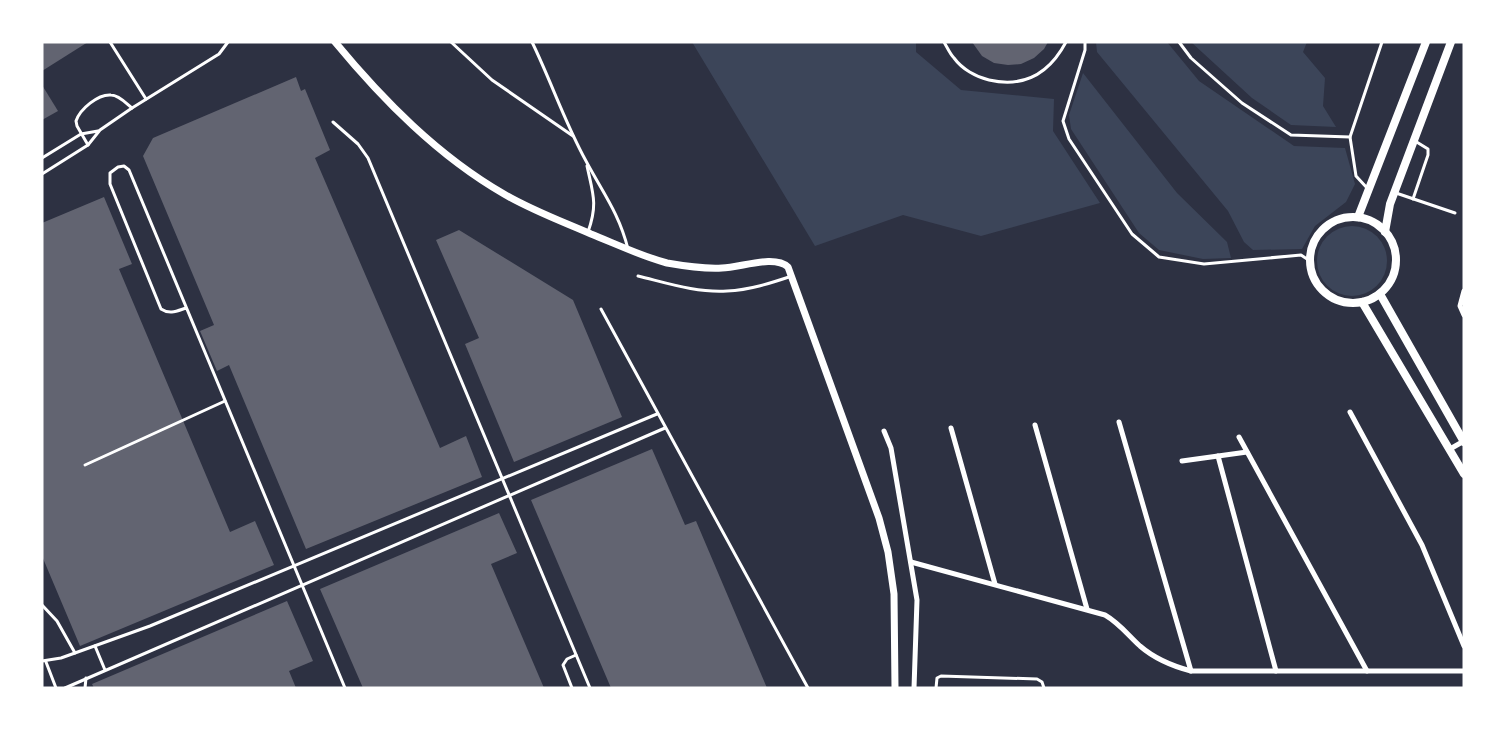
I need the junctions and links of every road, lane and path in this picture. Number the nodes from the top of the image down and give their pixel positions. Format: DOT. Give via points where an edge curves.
graph roads {
  1 [pos="110,42"];
  2 [pos="228,42"];
  3 [pos="335,42"];
  4 [pos="451,42"];
  5 [pos="532,42"];
  6 [pos="944,42"];
  7 [pos="1066,42"];
  8 [pos="1085,42"];
  9 [pos="1179,42"];
  10 [pos="1382,42"];
  11 [pos="1426,42"];
  12 [pos="1451,42"];
  13 [pos="146,99"];
  14 [pos="132,108"];
  15 [pos="333,122"];
  16 [pos="100,130"];
  17 [pos="81,134"];
  18 [pos="574,136"];
  19 [pos="1350,137"];
  20 [pos="1414,141"];
  21 [pos="88,145"];
  22 [pos="42,158"];
  23 [pos="586,161"];
  24 [pos="42,174"];
  25 [pos="1370,191"];
  26 [pos="1394,192"];
  27 [pos="1413,199"];
  28 [pos="1455,213"];
  29 [pos="1358,217"];
  30 [pos="1385,232"];
  31 [pos="588,233"];
  32 [pos="628,250"];
  33 [pos="1310,261"];
  34 [pos="638,276"];
  35 [pos="792,276"];
  36 [pos="1464,291"];
  37 [pos="1380,294"];
  38 [pos="1362,302"];
  39 [pos="186,308"];
  40 [pos="601,309"];
  41 [pos="1464,315"];
  42 [pos="225,401"];
  43 [pos="1350,412"];
  44 [pos="657,414"];
  45 [pos="1119,422"];
  46 [pos="1035,425"];
  47 [pos="665,428"];
  48 [pos="951,428"];
  49 [pos="884,431"];
  50 [pos="1239,436"];
  51 [pos="1464,441"];
  52 [pos="1450,449"];
  53 [pos="1247,452"];
  54 [pos="1218,456"];
  55 [pos="1182,461"];
  56 [pos="1462,464"];
  57 [pos="85,465"];
  58 [pos="1464,474"];
  59 [pos="502,479"];
  60 [pos="509,495"];
  61 [pos="911,562"];
  62 [pos="294,566"];
  63 [pos="995,584"];
  64 [pos="302,585"];
  65 [pos="42,605"];
  66 [pos="1087,609"];
  67 [pos="95,646"];
  68 [pos="1464,646"];
  69 [pos="75,653"];
  70 [pos="576,655"];
  71 [pos="44,662"];
  72 [pos="105,670"];
  73 [pos="1191,670"];
  74 [pos="1276,670"];
  75 [pos="1366,670"];
  76 [pos="1464,671"];
  77 [pos="86,678"];
  78 [pos="56,688"];
  79 [pos="65,688"];
  80 [pos="86,688"];
  81 [pos="345,688"];
  82 [pos="572,688"];
  83 [pos="590,688"];
  84 [pos="808,688"];
  85 [pos="895,688"];
  86 [pos="914,688"];
  87 [pos="936,688"];
  88 [pos="1044,688"];
  1 -- 13 [label="lane"];
  2 -- 13 [label="lane" via="219,54"];
  3 -- 31 [label="street" via="392,105 463,166 503,194"];
  4 -- 18 [label="lane" via="492,80"];
  5 -- 18 [label="lane"];
  6 -- 7 [label="lane" via="954,60 976,77 1005,83 1026,80 1045,70"];
  8 -- 33 [label="lane" via="1063,121 1069,139 1132,234 1159,257 1204,264 1301,255"];
  9 -- 19 [label="lane" via="1191,58 1242,103 1291,135"];
  10 -- 19 [label="lane"];
  11 -- 25 [label="main road"];
  12 -- 20 [label="main road"];
  13 -- 14 [label="lane"];
  14 -- 16 [label="lane"];
  14 -- 17 [label="lane" via="119,97 102,97 78,114 76,121"];
  15 -- 59 [label="lane" via="368,158"];
  16 -- 17 [label="lane"];
  16 -- 21 [label="lane"];
  17 -- 21 [label="lane"];
  17 -- 22 [label="lane"];
  18 -- 23 [label="lane"];
  19 -- 25 [label="lane" via="1356,176"];
  20 -- 26 [label="main road"];
  20 -- 27 [label="lane" via="1428,149 1428,155"];
  21 -- 24 [label="lane"];
  23 -- 31 [label="lane" via="595,202"];
  23 -- 32 [label="lane" via="622,226"];
  25 -- 29 [label="main road"];
  26 -- 27 [label="lane"];
  26 -- 30 [label="main road"];
  27 -- 28 [label="lane"];
  29 -- 30 [label="main road"];
  29 -- 33 [label="main road" via="1336,220 1325,227 1312,248"];
  30 -- 37 [label="main road" via="1392,243 1395,268"];
  31 -- 32 [label="street"];
  32 -- 35 [label="street" via="668,263 721,269 782,261"];
  33 -- 38 [label="main road" via="1312,273 1326,293 1337,300"];
  34 -- 35 [label="lane" via="728,291"];
  35 -- 85 [label="street" via="888,552 894,594"];
  36 -- 41 [label="street" via="1460,306"];
  37 -- 38 [label="main road"];
  37 -- 51 [label="main road"];
  38 -- 52 [label="main road"];
  39 -- 39 [label="lane" via="172,312 161,309 110,184 110,173 118,167 129,170"];
  39 -- 42 [label="lane"];
  40 -- 44 [label="lane"];
  42 -- 57 [label="lane"];
  42 -- 62 [label="lane"];
  43 -- 68 [label="street" via="1422,545"];
  44 -- 47 [label="lane"];
  44 -- 59 [label="lane"];
  45 -- 73 [label="street"];
  46 -- 66 [label="street"];
  47 -- 60 [label="lane"];
  47 -- 84 [label="lane"];
  48 -- 63 [label="street"];
  49 -- 61 [label="street" via="891,448"];
  50 -- 53 [label="street"];
  51 -- 52 [label="street"];
  52 -- 56 [label="main road"];
  53 -- 54 [label="street"];
  53 -- 75 [label="street"];
  54 -- 55 [label="street"];
  54 -- 74 [label="street"];
  56 -- 58 [label="main road"];
  59 -- 60 [label="lane"];
  59 -- 62 [label="lane"];
  60 -- 64 [label="lane"];
  60 -- 70 [label="lane"];
  61 -- 63 [label="street"];
  61 -- 86 [label="street" via="917,600"];
  62 -- 64 [label="lane"];
  62 -- 67 [label="lane"];
  63 -- 66 [label="street"];
  64 -- 72 [label="lane"];
  64 -- 81 [label="lane"];
  65 -- 69 [label="lane" via="57,621"];
  66 -- 73 [label="street" via="1114,621 1152,655"];
  67 -- 69 [label="lane"];
  67 -- 72 [label="lane"];
  69 -- 71 [label="lane"];
  70 -- 82 [label="lane" via="567,658 563,665"];
  70 -- 83 [label="lane"];
  71 -- 78 [label="lane"];
  72 -- 77 [label="lane"];
  73 -- 74 [label="street"];
  74 -- 75 [label="street"];
  75 -- 76 [label="street"];
  77 -- 79 [label="lane"];
  77 -- 80 [label="lane"];
  87 -- 88 [label="lane" via="941,676 1037,679"];
}
